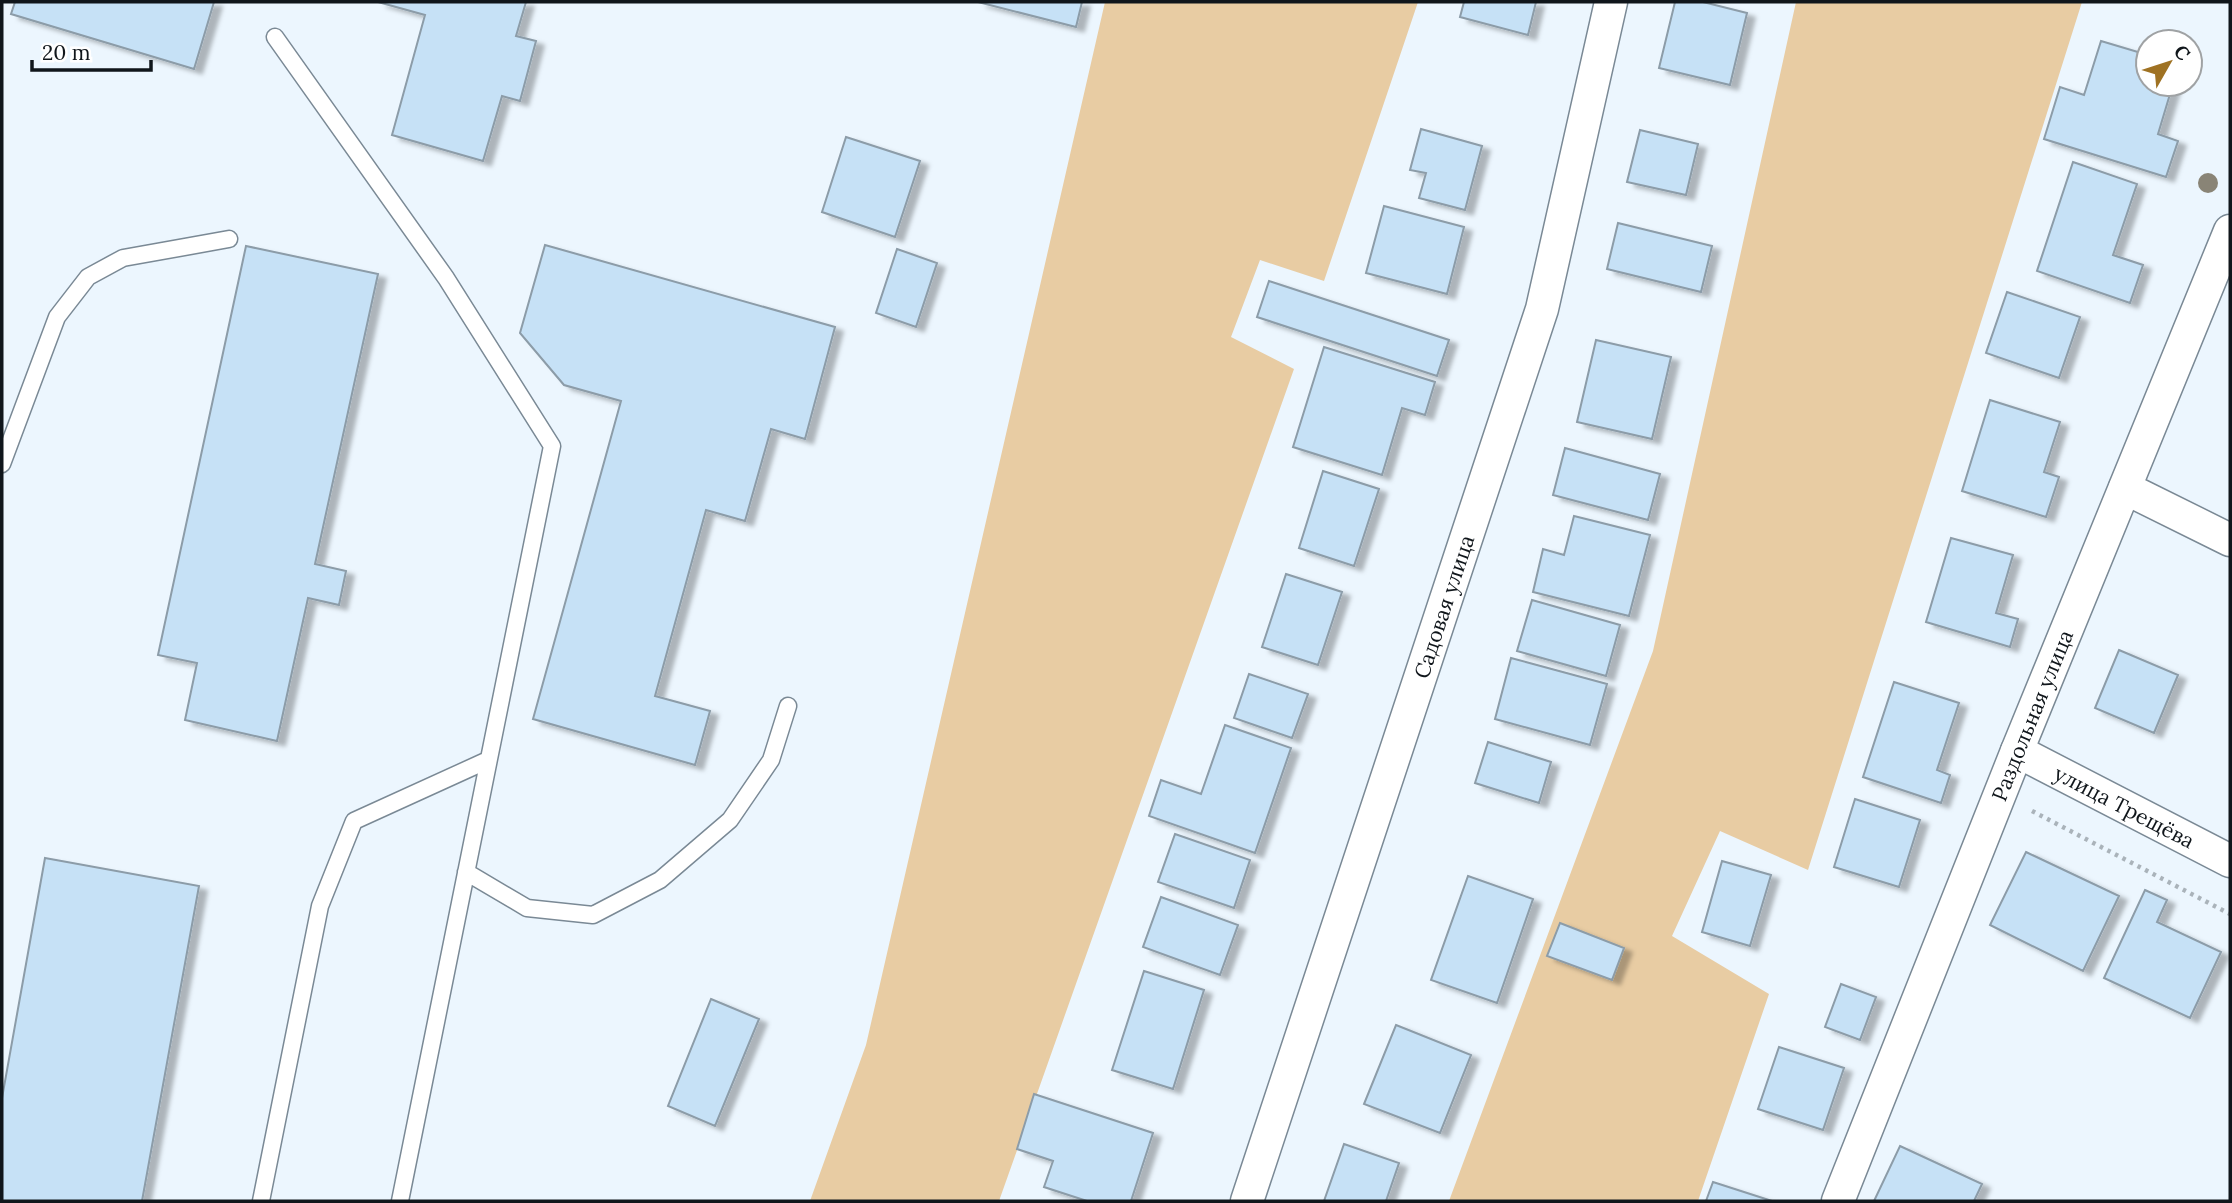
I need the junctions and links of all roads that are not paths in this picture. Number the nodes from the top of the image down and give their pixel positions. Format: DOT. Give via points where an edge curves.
graph roads {
  1 [pos="1611,2"];
  2 [pos="275,37"];
  3 [pos="2230,231"];
  4 [pos="229,239"];
  5 [pos="2,464"];
  6 [pos="2125,488"];
  7 [pos="2230,540"];
  8 [pos="788,706"];
  9 [pos="2017,751"];
  10 [pos="488,760"];
  11 [pos="2230,861"];
  12 [pos="466,872"];
  13 [pos="261,1201"];
  14 [pos="400,1201"];
  15 [pos="1247,1201"];
  16 [pos="1838,1201"];
  1 -- 15 [label="street, Садовая улица" via="1542,309"];
  2 -- 10 [label="lane" via="446,278 552,446"];
  3 -- 6 [label="street, Раздольная улица"];
  4 -- 5 [label="lane" via="123,258 88,278 57,317"];
  6 -- 7 [label="street"];
  6 -- 9 [label="street, Раздольная улица"];
  8 -- 12 [label="lane" via="771,760 730,820 660,880 593,915 527,908"];
  9 -- 11 [label="street, улица Трещёва"];
  9 -- 16 [label="street, Раздольная улица"];
  10 -- 12 [label="lane"];
  10 -- 13 [label="lane" via="354,821 320,906"];
  12 -- 14 [label="lane"];
}
